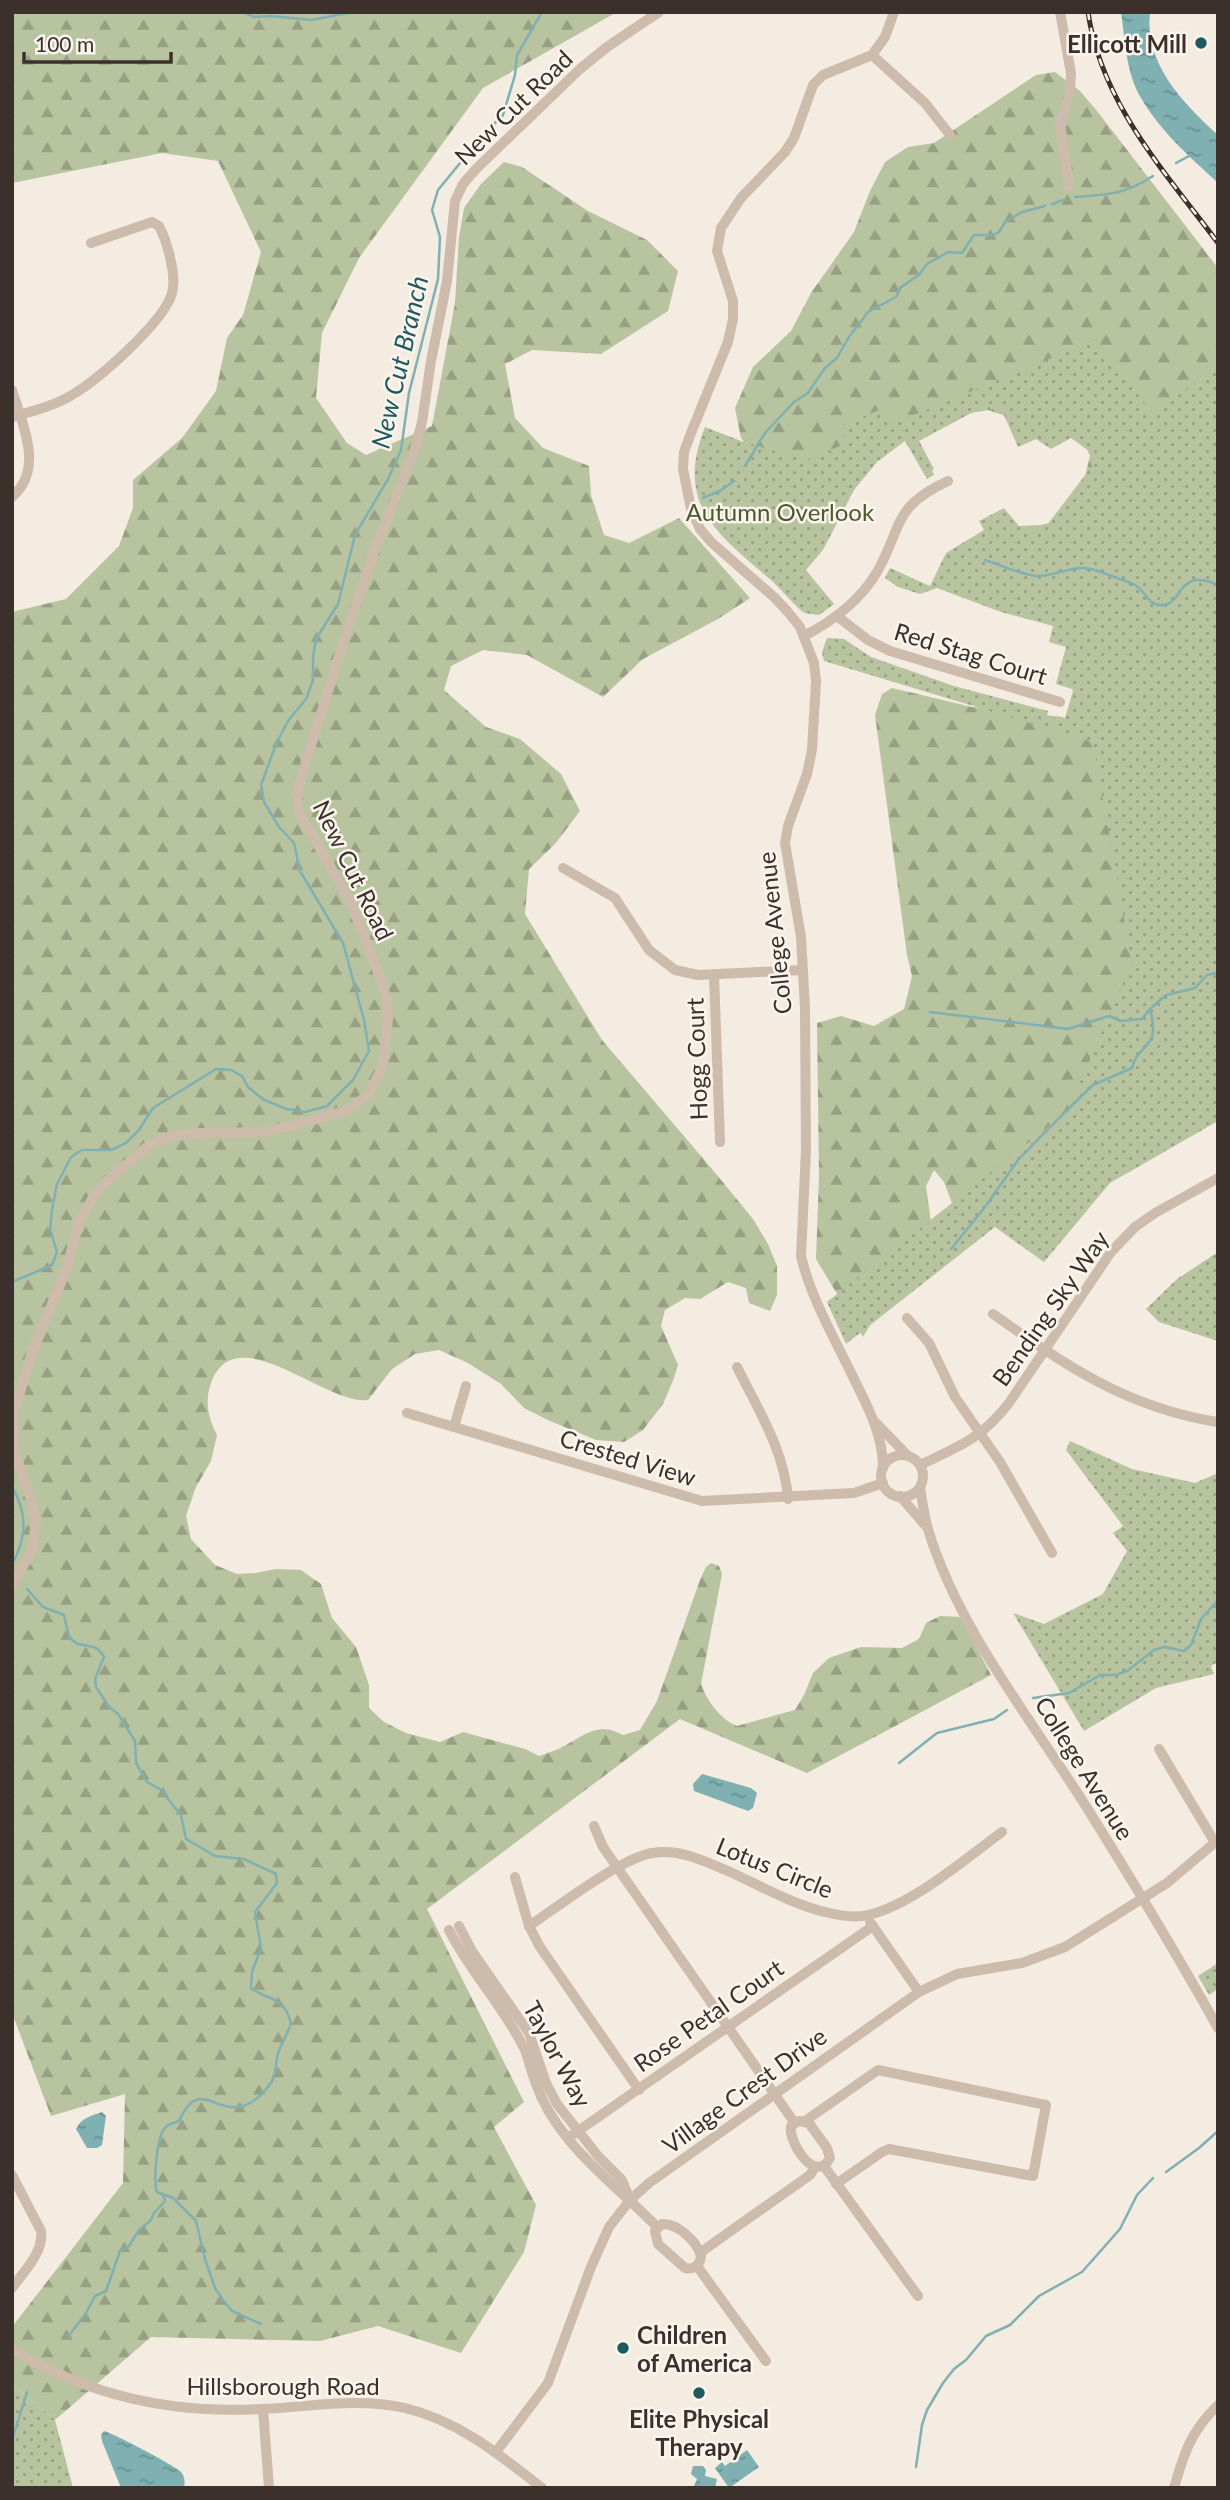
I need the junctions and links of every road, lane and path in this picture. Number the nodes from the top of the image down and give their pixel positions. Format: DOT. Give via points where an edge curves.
graph roads {
  1 [pos="659,12"];
  2 [pos="894,12"];
  3 [pos="1060,12"];
  4 [pos="872,55"];
  5 [pos="950,135"];
  6 [pos="1069,186"];
  7 [pos="91,243"];
  8 [pos="12,390"];
  9 [pos="16,416"];
  10 [pos="948,481"];
  11 [pos="12,497"];
  12 [pos="837,616"];
  13 [pos="804,636"];
  14 [pos="1060,702"];
  15 [pos="563,868"];
  16 [pos="803,970"];
  17 [pos="714,974"];
  18 [pos="716,1136"];
  19 [pos="1218,1178"];
  20 [pos="993,1314"];
  21 [pos="907,1318"];
  22 [pos="1045,1350"];
  23 [pos="737,1367"];
  24 [pos="466,1386"];
  25 [pos="407,1413"];
  26 [pos="1217,1422"];
  27 [pos="875,1423"];
  28 [pos="454,1427"];
  29 [pos="980,1435"];
  30 [pos="907,1455"];
  31 [pos="920,1465"];
  32 [pos="883,1468"];
  33 [pos="883,1483"];
  34 [pos="920,1487"];
  35 [pos="900,1496"];
  36 [pos="788,1499"];
  37 [pos="927,1526"];
  38 [pos="1052,1553"];
  39 [pos="12,1585"];
  40 [pos="1159,1749"];
  41 [pos="594,1826"];
  42 [pos="1002,1832"];
  43 [pos="1216,1841"];
  44 [pos="618,1868"];
  45 [pos="515,1877"];
  46 [pos="1141,1899"];
  47 [pos="866,1916"];
  48 [pos="529,1926"];
  49 [pos="873,1926"];
  50 [pos="919,1992"];
  51 [pos="727,2028"];
  52 [pos="1218,2028"];
  53 [pos="639,2090"];
  54 [pos="774,2095"];
  55 [pos="799,2122"];
  56 [pos="577,2132"];
  57 [pos="568,2138"];
  58 [pos="819,2167"];
  59 [pos="12,2175"];
  60 [pos="836,2184"];
  61 [pos="631,2200"];
  62 [pos="657,2227"];
  63 [pos="701,2252"];
  64 [pos="697,2266"];
  65 [pos="12,2288"];
  66 [pos="918,2296"];
  67 [pos="12,2349"];
  68 [pos="766,2361"];
  69 [pos="1218,2405"];
  70 [pos="263,2409"];
  71 [pos="496,2452"];
  72 [pos="269,2488"];
  73 [pos="542,2488"];
  74 [pos="1174,2488"];
  1 -- 39 [label="street, New Cut Road" via="580,69 475,169 455,201 445,291 414,452 374,552 298,788 299,812 351,903 386,996 383,1066 368,1095 347,1110 265,1132 171,1136 149,1145 94,1196 79,1221 65,1275 31,1355 14,1413 13,1449 36,1521 32,1551"];
  2 -- 4 [label="street"];
  3 -- 6 [label="street" via="1070,73 1070,92 1060,124"];
  4 -- 5 [label="street" via="925,103"];
  4 -- 13 [label="street, College Avenue" via="823,75 813,85 785,152 741,198 721,228 717,251 733,301 733,319 684,452 686,488 700,529 774,597"];
  7 -- 9 [label="street" via="156,223 174,276 172,295 159,317 91,382 53,405"];
  8 -- 9 [label="street"];
  9 -- 11 [label="street" via="30,450 30,465"];
  10 -- 12 [label="street" via="909,507 877,571"];
  12 -- 13 [label="street"];
  12 -- 14 [label="street, Red Stag Court" via="890,651"];
  13 -- 16 [label="street, College Avenue" via="814,663 815,722 807,774 785,843"];
  15 -- 17 [label="street" via="615,898 649,950 667,966 685,974"];
  16 -- 17 [label="street"];
  16 -- 27 [label="street, College Avenue" via="806,1150 802,1256"];
  17 -- 18 [label="street, Hogg Court"];
  19 -- 22 [label="street, Bending Sky Way" via="1135,1227 1111,1252"];
  20 -- 22 [label="street"];
  21 -- 29 [label="street" via="929,1343"];
  22 -- 26 [label="street" via="1127,1398"];
  22 -- 29 [label="street, Bending Sky Way" via="994,1423"];
  23 -- 36 [label="street" via="781,1458"];
  24 -- 28 [label="street"];
  25 -- 28 [label="street, Crested View"];
  27 -- 30 [label="street, College Avenue"];
  27 -- 32 [label="street, College Avenue"];
  28 -- 36 [label="street, Crested View" via="702,1501"];
  29 -- 31 [label="street, Bending Sky Way"];
  29 -- 38 [label="street" via="1008,1474"];
  30 -- 31 [label="street, College Avenue"];
  30 -- 32 [label="street" via="897,1455"];
  31 -- 34 [label="street, College Avenue"];
  32 -- 33 [label="street, College Avenue"];
  33 -- 35 [label="street, College Avenue"];
  33 -- 36 [label="street, Crested View" via="854,1493"];
  34 -- 35 [label="street"];
  34 -- 37 [label="street, College Avenue"];
  35 -- 37 [label="street, College Avenue"];
  37 -- 46 [label="street, College Avenue" via="989,1659"];
  40 -- 43 [label="street"];
  41 -- 44 [label="street"];
  42 -- 47 [label="street, Lotus Circle" via="914,1895"];
  43 -- 46 [label="street, Village Crest Drive"];
  44 -- 47 [label="street, Lotus Circle" via="653,1853 674,1852 807,1907"];
  44 -- 48 [label="street, Lotus Circle"];
  44 -- 51 [label="street"];
  45 -- 48 [label="street"];
  46 -- 50 [label="street, Village Crest Drive" via="1043,1957 957,1974"];
  46 -- 52 [label="street, College Avenue"];
  47 -- 49 [label="street"];
  48 -- 53 [label="street"];
  49 -- 50 [label="street"];
  49 -- 51 [label="street, Rose Petal Court"];
  50 -- 54 [label="street, Village Crest Drive"];
  51 -- 53 [label="street, Rose Petal Court"];
  51 -- 54 [label="street"];
  53 -- 56 [label="street, Rose Petal Court"];
  54 -- 55 [label="street"];
  54 -- 61 [label="street, Village Crest Drive"];
  55 -- 58 [label="street" via="790,2131 792,2140 807,2162"];
  55 -- 58 [label="street" via="812,2126 830,2152 830,2158"];
  55 -- 60 [label="street" via="878,2070 1046,2105 1033,2176 898,2149 882,2152"];
  56 -- 57 [label="street, Rose Petal Court"];
  56 -- 57 [label="street, Taylor Way" via="556,2104 528,2033 454,1928 461,1955 524,2049 547,2108"];
  56 -- 61 [label="street, Taylor Way" via="622,2180"];
  57 -- 61 [label="street, Taylor Way" via="612,2187"];
  58 -- 60 [label="street"];
  58 -- 63 [label="street"];
  59 -- 65 [label="street" via="42,2239"];
  60 -- 66 [label="street"];
  61 -- 62 [label="street"];
  61 -- 71 [label="street, Village Crest Drive" via="599,2246 548,2383"];
  62 -- 63 [label="street" via="676,2226"];
  62 -- 64 [label="street" via="656,2241 673,2258 685,2268"];
  63 -- 64 [label="street"];
  64 -- 68 [label="street"];
  67 -- 70 [label="street, Hillsborough Road" via="70,2379 136,2400 208,2410"];
  69 -- 74 [label="street" via="1194,2432"];
  70 -- 71 [label="street, Hillsborough Road" via="354,2402 404,2408 451,2424"];
  70 -- 72 [label="street"];
  71 -- 73 [label="street, Hillsborough Road"];
}
